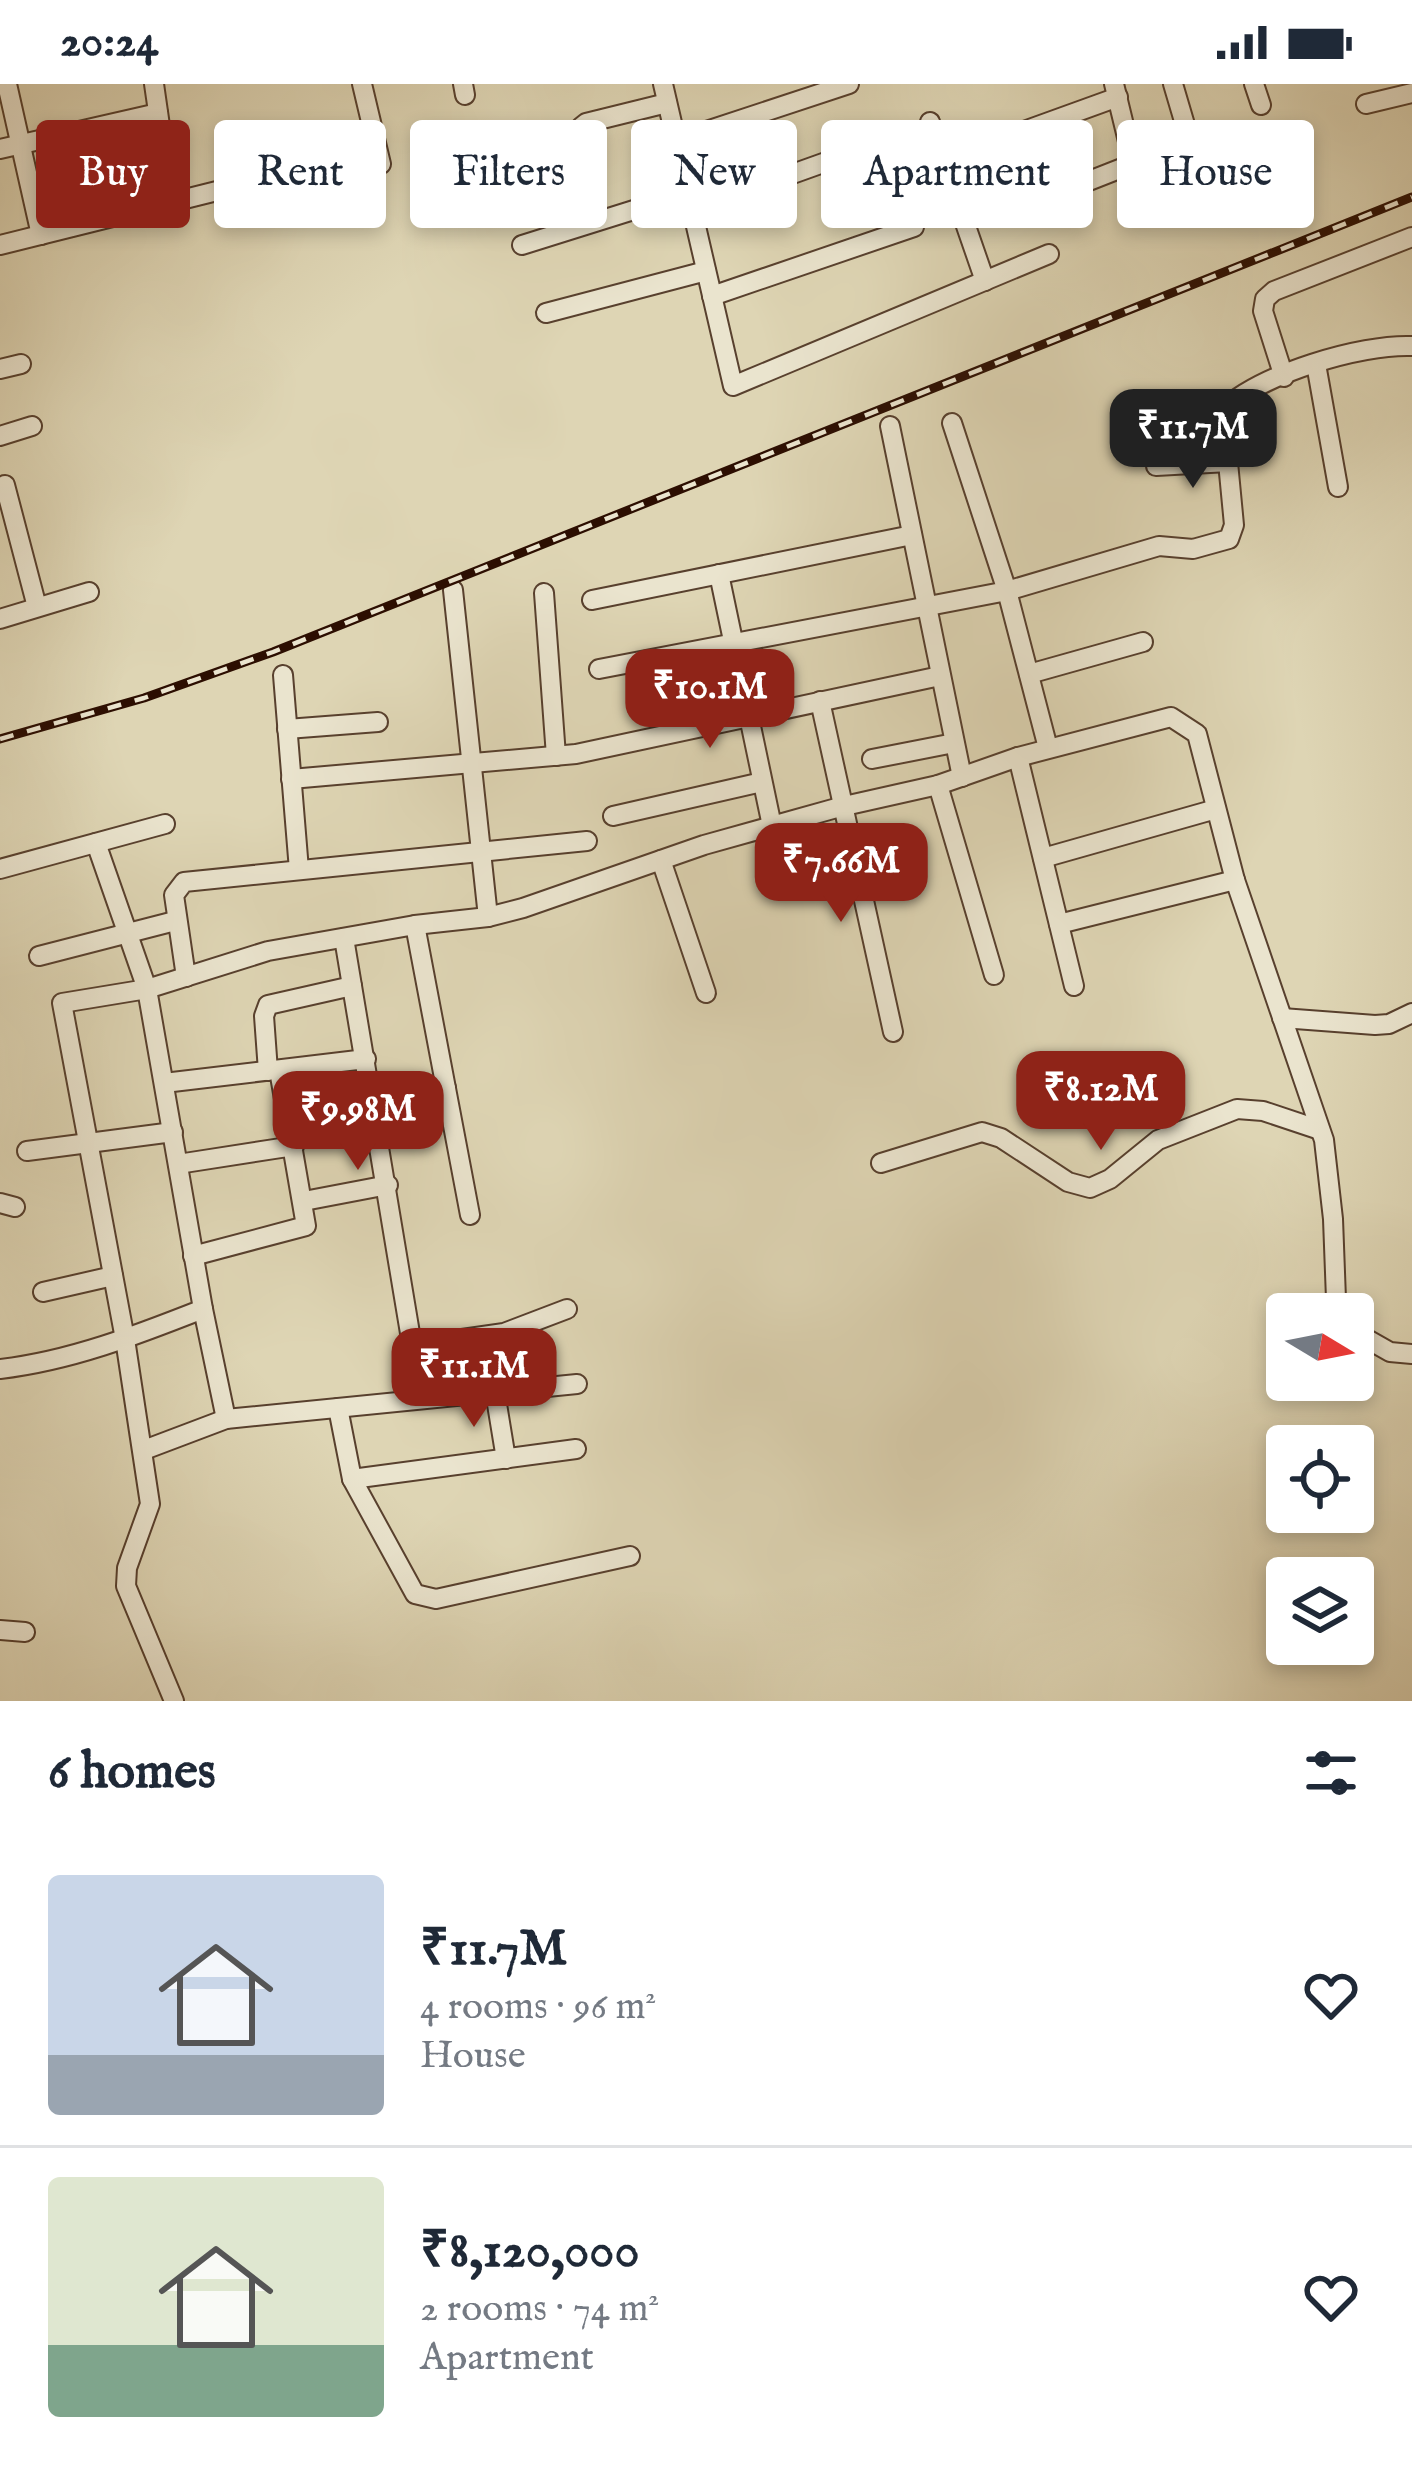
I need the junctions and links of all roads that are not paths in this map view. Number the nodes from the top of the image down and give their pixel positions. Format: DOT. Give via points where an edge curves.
graph roads {
  1 [pos="7,84"];
  2 [pos="154,84"];
  3 [pos="362,84"];
  4 [pos="848,84"];
  5 [pos="1173,84"];
  6 [pos="1254,84"];
  7 [pos="1116,91"];
  8 [pos="665,93"];
  9 [pos="1412,93"];
  10 [pos="1366,104"];
  11 [pos="1261,105"];
  12 [pos="158,112"];
  13 [pos="159,120"];
  14 [pos="371,120"];
  15 [pos="594,120"];
  16 [pos="739,120"];
  17 [pos="1044,120"];
  18 [pos="1183,120"];
  19 [pos="21,144"];
  20 [pos="0,149"];
  21 [pos="1093,179"];
  22 [pos="631,217"];
  23 [pos="69,228"];
  24 [pos="696,228"];
  25 [pos="908,228"];
  26 [pos="967,228"];
  27 [pos="41,235"];
  28 [pos="1412,237"];
  29 [pos="0,245"];
  30 [pos="522,245"];
  31 [pos="1048,254"];
  32 [pos="706,271"];
  33 [pos="985,281"];
  34 [pos="712,296"];
  35 [pos="546,313"];
  36 [pos="1412,346"];
  37 [pos="20,364"];
  38 [pos="1316,364"];
  39 [pos="0,369"];
  40 [pos="1284,377"];
  41 [pos="952,423"];
  42 [pos="32,426"];
  43 [pos="890,426"];
  44 [pos="0,436"];
  45 [pos="1228,462"];
  46 [pos="1156,466"];
  47 [pos="5,485"];
  48 [pos="1338,488"];
  49 [pos="912,535"];
  50 [pos="719,574"];
  51 [pos="453,590"];
  52 [pos="1007,591"];
  53 [pos="89,592"];
  54 [pos="544,593"];
  55 [pos="592,600"];
  56 [pos="926,606"];
  57 [pos="37,608"];
  58 [pos="0,619"];
  59 [pos="1143,642"];
  60 [pos="734,644"];
  61 [pos="599,669"];
  62 [pos="1029,674"];
  63 [pos="283,675"];
  64 [pos="940,676"];
  65 [pos="820,700"];
  66 [pos="748,714"];
  67 [pos="378,722"];
  68 [pos="287,730"];
  69 [pos="954,743"];
  70 [pos="1048,748"];
  71 [pos="556,756"];
  72 [pos="1018,757"];
  73 [pos="872,759"];
  74 [pos="471,762"];
  75 [pos="962,777"];
  76 [pos="291,779"];
  77 [pos="762,782"];
  78 [pos="938,784"];
  79 [pos="840,807"];
  80 [pos="1216,809"];
  81 [pos="613,816"];
  82 [pos="165,824"];
  83 [pos="772,826"];
  84 [pos="586,842"];
  85 [pos="96,843"];
  86 [pos="481,852"];
  87 [pos="1043,857"];
  88 [pos="661,860"];
  89 [pos="0,869"];
  90 [pos="299,870"];
  91 [pos="1235,880"];
  92 [pos="488,917"];
  93 [pos="175,921"];
  94 [pos="1059,924"];
  95 [pos="415,925"];
  96 [pos="127,932"];
  97 [pos="344,938"];
  98 [pos="39,956"];
  99 [pos="994,975"];
  100 [pos="186,977"];
  101 [pos="352,986"];
  102 [pos="1074,986"];
  103 [pos="147,989"];
  104 [pos="706,993"];
  105 [pos="1412,1013"];
  106 [pos="1282,1018"];
  107 [pos="893,1032"];
  108 [pos="366,1059"];
  109 [pos="274,1070"];
  110 [pos="164,1083"];
  111 [pos="446,1088"];
  112 [pos="373,1100"];
  113 [pos="1321,1130"];
  114 [pos="173,1132"];
  115 [pos="88,1143"];
  116 [pos="294,1146"];
  117 [pos="27,1151"];
  118 [pos="881,1163"];
  119 [pos="178,1164"];
  120 [pos="388,1185"];
  121 [pos="304,1201"];
  122 [pos="470,1215"];
  123 [pos="193,1256"];
  124 [pos="113,1276"];
  125 [pos="43,1292"];
  126 [pos="1336,1293"];
  127 [pos="202,1309"];
  128 [pos="566,1309"];
  129 [pos="125,1340"];
  130 [pos="1374,1343"];
  131 [pos="413,1346"];
  132 [pos="1412,1354"];
  133 [pos="0,1369"];
  134 [pos="577,1384"];
  135 [pos="495,1392"];
  136 [pos="421,1399"];
  137 [pos="338,1408"];
  138 [pos="226,1419"];
  139 [pos="576,1449"];
  140 [pos="144,1450"];
  141 [pos="506,1459"];
  142 [pos="352,1479"];
  143 [pos="630,1556"];
  144 [pos="0,1630"];
  145 [pos="25,1633"];
  146 [pos="174,1701"];
  1 -- 19 [label="street"];
  2 -- 12 [label="street"];
  3 -- 14 [label="street"];
  4 -- 16 [label="street"];
  5 -- 18 [label="street"];
  6 -- 11 [label="street"];
  7 -- 17 [label="street"];
  7 -- 21 [label="street" via="1131,154 1127,166"];
  8 -- 15 [label="street"];
  9 -- 10 [label="street"];
  12 -- 13 [label="street"];
  12 -- 19 [label="street"];
  19 -- 20 [label="street"];
  19 -- 27 [label="street"];
  22 -- 30 [label="street"];
  23 -- 27 [label="street"];
  24 -- 32 [label="street"];
  25 -- 34 [label="street"];
  26 -- 33 [label="street"];
  27 -- 29 [label="street"];
  28 -- 40 [label="street" via="1265,299"];
  31 -- 33 [label="street"];
  32 -- 34 [label="street"];
  32 -- 35 [label="street"];
  33 -- 34 [label="street" via="733,386"];
  36 -- 38 [label="street"];
  37 -- 39 [label="street"];
  38 -- 40 [label="street"];
  38 -- 48 [label="street"];
  40 -- 45 [label="street" via="1223,410"];
  41 -- 52 [label="street"];
  42 -- 44 [label="street"];
  43 -- 49 [label="street"];
  45 -- 46 [label="street"];
  45 -- 52 [label="street" via="1229,539 1192,550 1159,546"];
  47 -- 57 [label="street"];
  49 -- 50 [label="street"];
  49 -- 56 [label="street"];
  50 -- 55 [label="street"];
  50 -- 60 [label="street"];
  51 -- 74 [label="street"];
  52 -- 56 [label="street"];
  52 -- 62 [label="street"];
  53 -- 57 [label="street"];
  54 -- 71 [label="street"];
  56 -- 60 [label="street"];
  56 -- 64 [label="street"];
  57 -- 58 [label="street"];
  59 -- 62 [label="street"];
  60 -- 61 [label="street"];
  60 -- 66 [label="street"];
  62 -- 70 [label="street"];
  63 -- 68 [label="street"];
  64 -- 65 [label="street"];
  64 -- 69 [label="street"];
  65 -- 66 [label="street"];
  65 -- 79 [label="street"];
  66 -- 71 [label="street"];
  66 -- 77 [label="street"];
  67 -- 68 [label="street"];
  68 -- 76 [label="street"];
  69 -- 73 [label="street"];
  69 -- 75 [label="street"];
  70 -- 72 [label="street"];
  70 -- 80 [label="street" via="1171,717 1196,734"];
  71 -- 74 [label="street"];
  72 -- 75 [label="street"];
  72 -- 87 [label="street"];
  74 -- 76 [label="street"];
  74 -- 86 [label="street"];
  75 -- 78 [label="street"];
  76 -- 90 [label="street"];
  77 -- 81 [label="street"];
  77 -- 83 [label="street"];
  78 -- 79 [label="street"];
  78 -- 99 [label="street"];
  79 -- 83 [label="street"];
  79 -- 107 [label="street"];
  80 -- 87 [label="street"];
  80 -- 91 [label="street"];
  82 -- 85 [label="street"];
  83 -- 88 [label="street"];
  84 -- 86 [label="street"];
  85 -- 89 [label="street"];
  85 -- 96 [label="street"];
  86 -- 90 [label="street"];
  86 -- 92 [label="street"];
  87 -- 94 [label="street"];
  88 -- 92 [label="street"];
  88 -- 104 [label="street"];
  90 -- 93 [label="street" via="184,882 174,895"];
  91 -- 94 [label="street"];
  91 -- 106 [label="street"];
  92 -- 95 [label="street"];
  93 -- 96 [label="street"];
  93 -- 100 [label="street"];
  94 -- 102 [label="street"];
  95 -- 97 [label="street"];
  95 -- 111 [label="street"];
  96 -- 98 [label="street"];
  96 -- 103 [label="street"];
  97 -- 100 [label="street"];
  97 -- 101 [label="street"];
  100 -- 103 [label="street"];
  101 -- 108 [label="street"];
  101 -- 109 [label="street" via="268,1005"];
  103 -- 110 [label="street"];
  103 -- 115 [label="street" via="62,1003"];
  105 -- 106 [label="street" via="1375,1025"];
  106 -- 113 [label="street"];
  108 -- 109 [label="street"];
  108 -- 112 [label="street"];
  109 -- 110 [label="street"];
  109 -- 116 [label="street"];
  110 -- 114 [label="street"];
  111 -- 112 [label="street"];
  111 -- 122 [label="street"];
  112 -- 120 [label="street"];
  113 -- 118 [label="street" via="1237,1108 1158,1140 1090,1188 982,1132"];
  113 -- 126 [label="street"];
  114 -- 115 [label="street"];
  114 -- 119 [label="street"];
  115 -- 117 [label="street"];
  115 -- 124 [label="street"];
  116 -- 119 [label="street"];
  116 -- 121 [label="street"];
  119 -- 123 [label="street"];
  120 -- 121 [label="street"];
  120 -- 131 [label="street"];
  121 -- 123 [label="street" via="302,1229"];
  123 -- 127 [label="street"];
  124 -- 125 [label="street"];
  124 -- 129 [label="street"];
  127 -- 129 [label="street"];
  127 -- 138 [label="street"];
  128 -- 131 [label="street" via="504,1333"];
  129 -- 133 [label="street"];
  129 -- 140 [label="street"];
  130 -- 132 [label="street"];
  131 -- 136 [label="street"];
  134 -- 135 [label="street"];
  135 -- 136 [label="street"];
  135 -- 141 [label="street"];
  136 -- 137 [label="street"];
  137 -- 138 [label="street"];
  137 -- 142 [label="street"];
  138 -- 140 [label="street"];
  139 -- 141 [label="street"];
  140 -- 146 [label="street" via="149,1510 125,1586"];
  141 -- 142 [label="street"];
  142 -- 143 [label="street" via="407,1586 424,1598"];
  144 -- 145 [label="street"];
}
